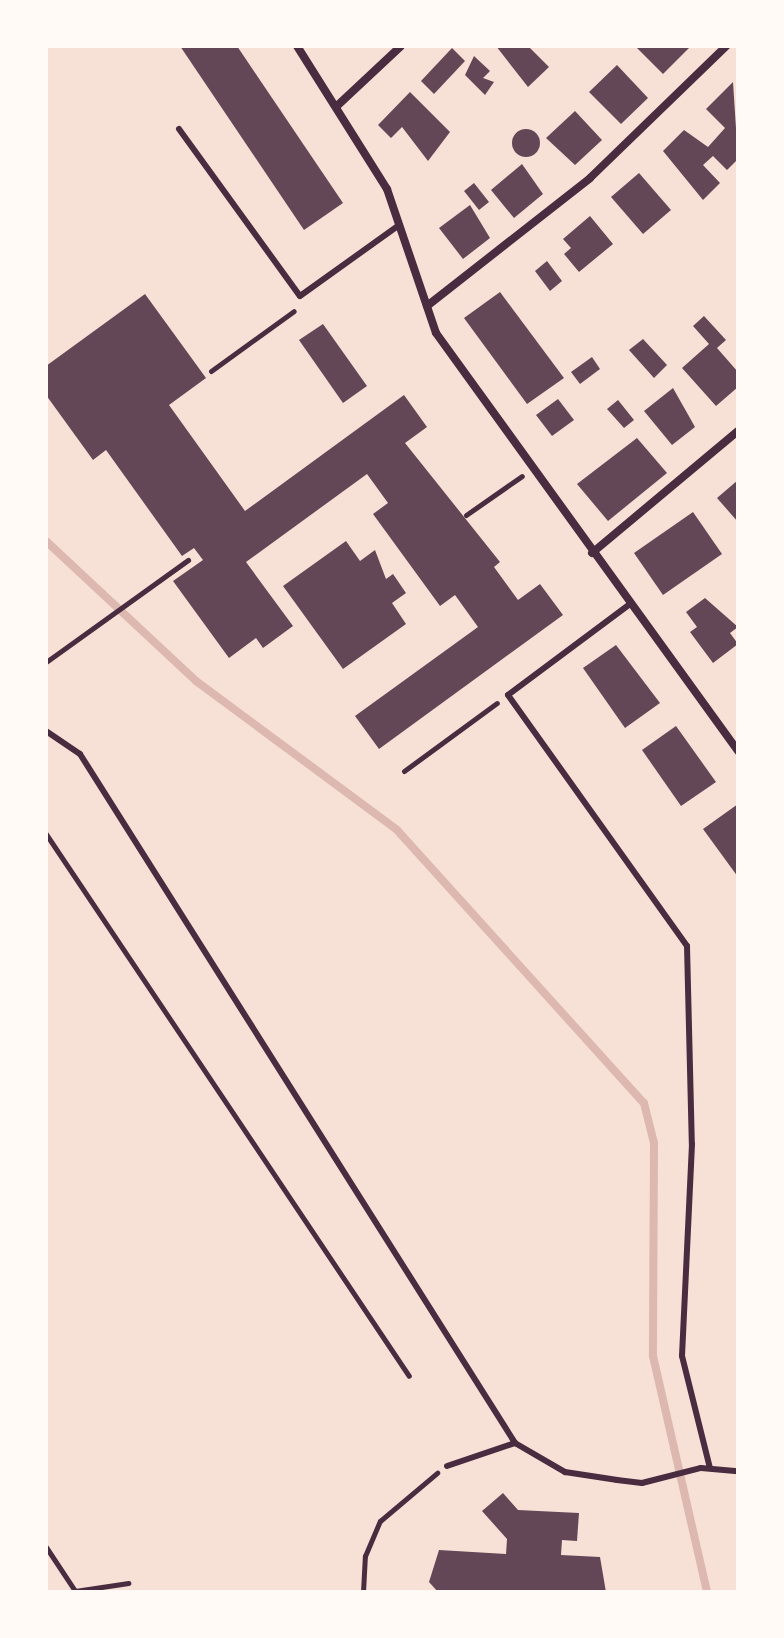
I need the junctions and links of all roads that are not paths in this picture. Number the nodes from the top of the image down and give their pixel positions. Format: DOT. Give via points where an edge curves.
graph roads {
  1 [pos="297,46"];
  2 [pos="401,46"];
  3 [pos="726,46"];
  4 [pos="338,105"];
  5 [pos="179,129"];
  6 [pos="399,225"];
  7 [pos="427,306"];
  8 [pos="738,431"];
  9 [pos="592,553"];
  10 [pos="630,604"];
  11 [pos="46,731"];
  12 [pos="738,751"];
  13 [pos="515,1443"];
  14 [pos="447,1466"];
  15 [pos="710,1468"];
  16 [pos="738,1471"];
  1 -- 4 [label="street"];
  2 -- 4 [label="street"];
  3 -- 7 [label="street" via="590,178"];
  4 -- 6 [label="street"];
  5 -- 6 [label="lane" via="300,296"];
  6 -- 7 [label="street"];
  7 -- 9 [label="street" via="436,333"];
  8 -- 9 [label="street"];
  9 -- 10 [label="street"];
  10 -- 12 [label="street"];
  10 -- 15 [label="lane" via="508,695 687,946 692,1144 682,1356"];
  11 -- 13 [label="lane" via="80,754"];
  13 -- 14 [label="lane"];
  13 -- 15 [label="lane" via="565,1472 642,1483"];
  15 -- 16 [label="lane"];
}
